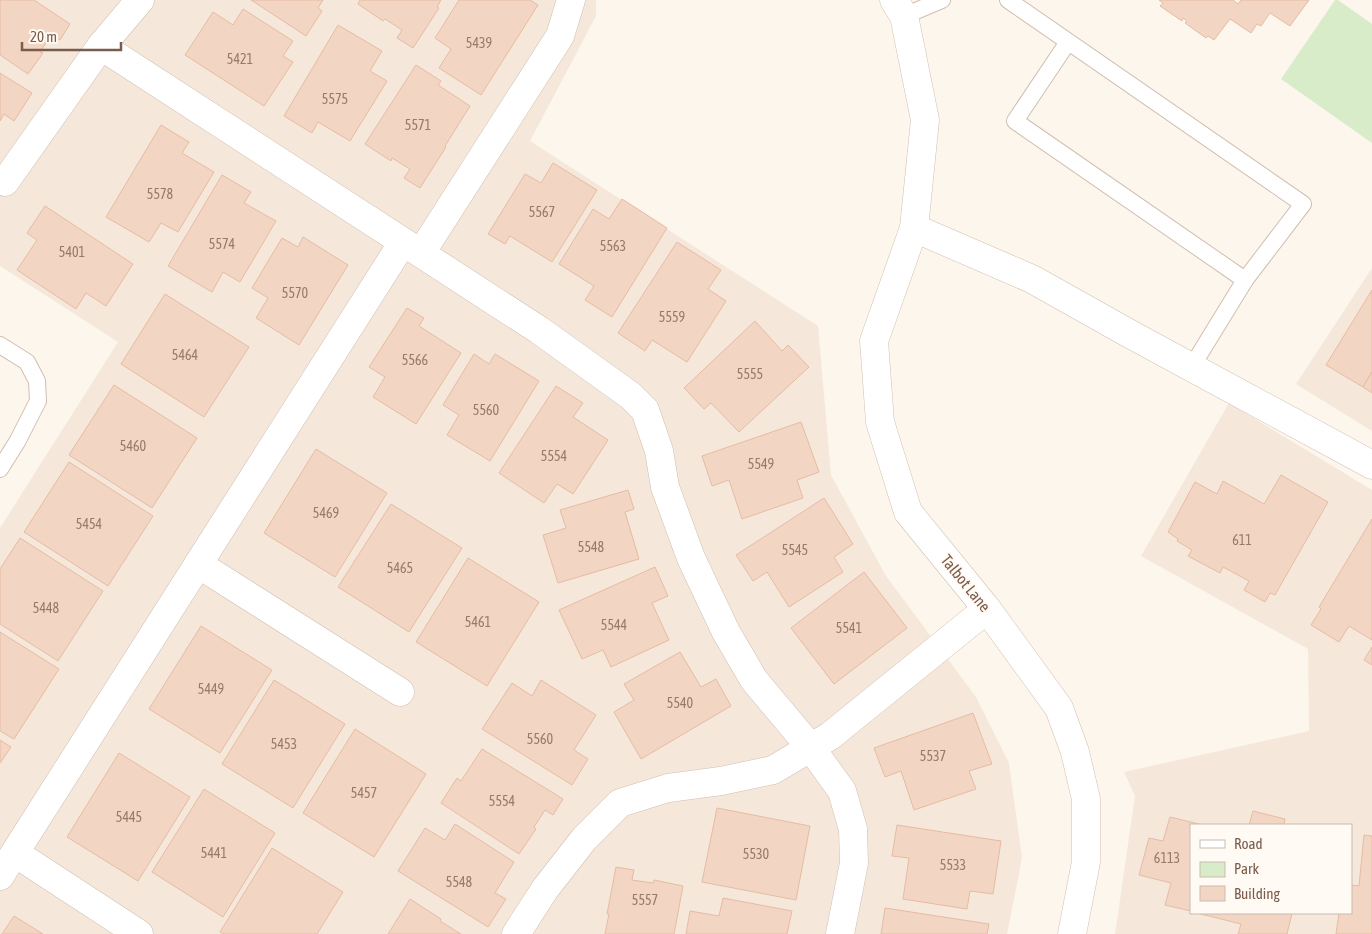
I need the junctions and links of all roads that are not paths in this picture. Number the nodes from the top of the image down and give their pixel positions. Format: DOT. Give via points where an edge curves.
graph roads {
  1 [pos="140,0"];
  2 [pos="571,0"];
  3 [pos="942,0"];
  4 [pos="1008,0"];
  5 [pos="899,8"];
  6 [pos="1068,42"];
  7 [pos="101,46"];
  8 [pos="5,182"];
  9 [pos="914,228"];
  10 [pos="412,248"];
  11 [pos="1244,280"];
  12 [pos="0,344"];
  13 [pos="1191,368"];
  14 [pos="1372,465"];
  15 [pos="0,469"];
  16 [pos="198,564"];
  17 [pos="988,609"];
  18 [pos="400,692"];
  19 [pos="811,748"];
  20 [pos="14,853"];
  21 [pos="0,876"];
  22 [pos="139,934"];
  23 [pos="516,934"];
  24 [pos="840,934"];
  25 [pos="1072,934"];
  1 -- 7 [label="street"];
  2 -- 10 [label="street" via="560,36"];
  3 -- 5 [label="lane"];
  4 -- 6 [label="lane"];
  5 -- 9 [label="street, Talbot Lane" via="925,120"];
  6 -- 11 [label="lane" via="1015,121"];
  6 -- 11 [label="lane" via="1304,204"];
  7 -- 8 [label="street"];
  7 -- 10 [label="street"];
  9 -- 13 [label="street" via="1032,279"];
  9 -- 17 [label="street, Talbot Lane" via="874,341 880,422 908,512"];
  10 -- 16 [label="street"];
  10 -- 19 [label="street" via="539,330 631,396 645,410 690,558 726,632 754,680"];
  11 -- 13 [label="lane"];
  12 -- 15 [label="lane" via="27,362 37,381 38,402"];
  13 -- 14 [label="street"];
  16 -- 18 [label="street"];
  16 -- 20 [label="street"];
  17 -- 19 [label="street"];
  17 -- 25 [label="street, Talbot Lane" via="1059,708 1075,752 1086,798 1086,862"];
  19 -- 23 [label="street" via="773,770 668,788 620,803 584,839 545,889"];
  19 -- 24 [label="street" via="842,791 853,829 854,863"];
  20 -- 21 [label="street"];
  20 -- 22 [label="street"];
}
